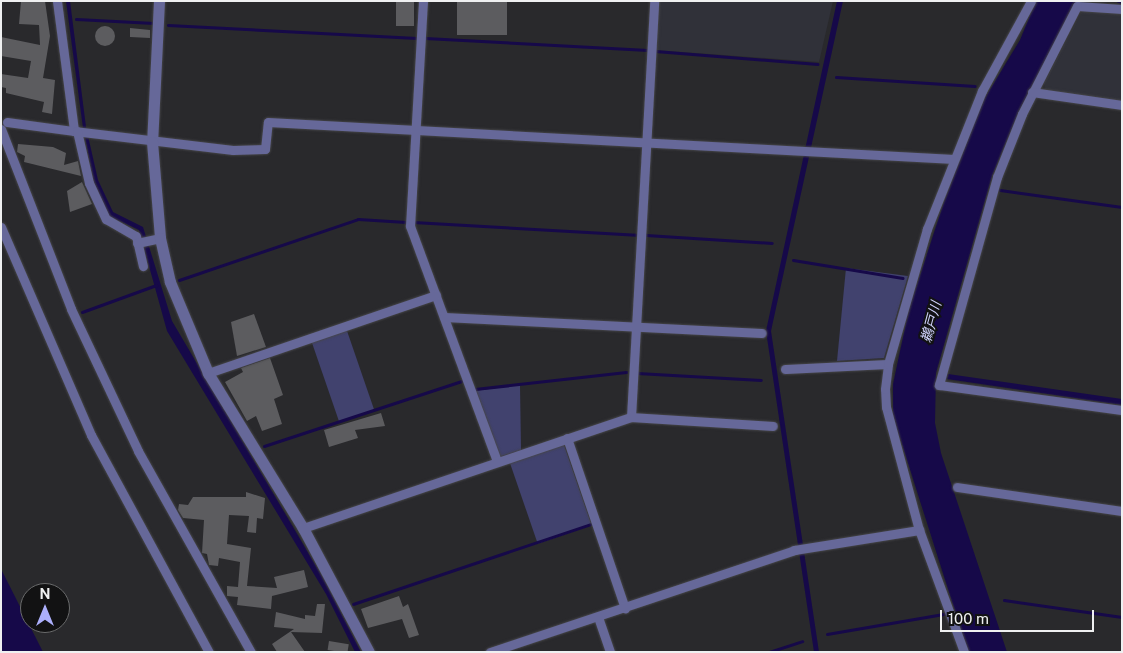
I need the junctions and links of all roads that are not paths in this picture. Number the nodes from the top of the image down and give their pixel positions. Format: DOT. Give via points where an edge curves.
graph roads {
  1 [pos="57,1"];
  2 [pos="160,1"];
  3 [pos="423,1"];
  4 [pos="654,1"];
  5 [pos="1031,1"];
  6 [pos="1122,8"];
  7 [pos="1032,92"];
  8 [pos="1122,105"];
  9 [pos="8,122"];
  10 [pos="1,129"];
  11 [pos="415,129"];
  12 [pos="77,131"];
  13 [pos="646,141"];
  14 [pos="152,142"];
  15 [pos="954,159"];
  16 [pos="1,228"];
  17 [pos="156,239"];
  18 [pos="139,243"];
  19 [pos="143,266"];
  20 [pos="436,295"];
  21 [pos="444,317"];
  22 [pos="636,327"];
  23 [pos="762,333"];
  24 [pos="888,364"];
  25 [pos="785,369"];
  26 [pos="208,373"];
  27 [pos="1122,410"];
  28 [pos="631,417"];
  29 [pos="773,426"];
  30 [pos="567,438"];
  31 [pos="497,461"];
  32 [pos="957,487"];
  33 [pos="1122,512"];
  34 [pos="304,528"];
  35 [pos="919,530"];
  36 [pos="625,608"];
  37 [pos="598,617"];
  38 [pos="209,652"];
  39 [pos="251,652"];
  40 [pos="369,652"];
  41 [pos="490,652"];
  42 [pos="610,652"];
  43 [pos="964,652"];
  1 -- 12 [label="street"];
  2 -- 14 [label="street"];
  3 -- 11 [label="street"];
  4 -- 13 [label="street"];
  5 -- 15 [label="street" via="982,91"];
  6 -- 7 [label="street" via="1077,6"];
  7 -- 8 [label="street"];
  7 -- 27 [label="street" via="997,178 939,385"];
  9 -- 12 [label="street"];
  10 -- 39 [label="street" via="71,309 138,451"];
  11 -- 13 [label="street"];
  11 -- 14 [label="street" via="268,122 265,149"];
  11 -- 20 [label="street" via="410,226"];
  12 -- 14 [label="street"];
  12 -- 18 [label="street" via="89,183 106,219 136,236"];
  13 -- 15 [label="street"];
  13 -- 22 [label="street"];
  14 -- 17 [label="street"];
  15 -- 24 [label="street" via="927,229"];
  16 -- 38 [label="street" via="91,435"];
  17 -- 18 [label="street"];
  17 -- 26 [label="street" via="184,324"];
  18 -- 19 [label="street"];
  20 -- 21 [label="street"];
  20 -- 26 [label="street"];
  21 -- 22 [label="street"];
  21 -- 31 [label="street"];
  22 -- 23 [label="street"];
  22 -- 28 [label="street"];
  24 -- 25 [label="street"];
  24 -- 35 [label="street" via="886,407"];
  26 -- 34 [label="street"];
  28 -- 29 [label="street"];
  28 -- 30 [label="street"];
  30 -- 31 [label="street"];
  30 -- 36 [label="street"];
  31 -- 34 [label="street"];
  32 -- 33 [label="street"];
  34 -- 40 [label="street"];
  35 -- 36 [label="street" via="800,549"];
  35 -- 43 [label="street"];
  36 -- 37 [label="street"];
  37 -- 41 [label="street"];
  37 -- 42 [label="street"];
}
